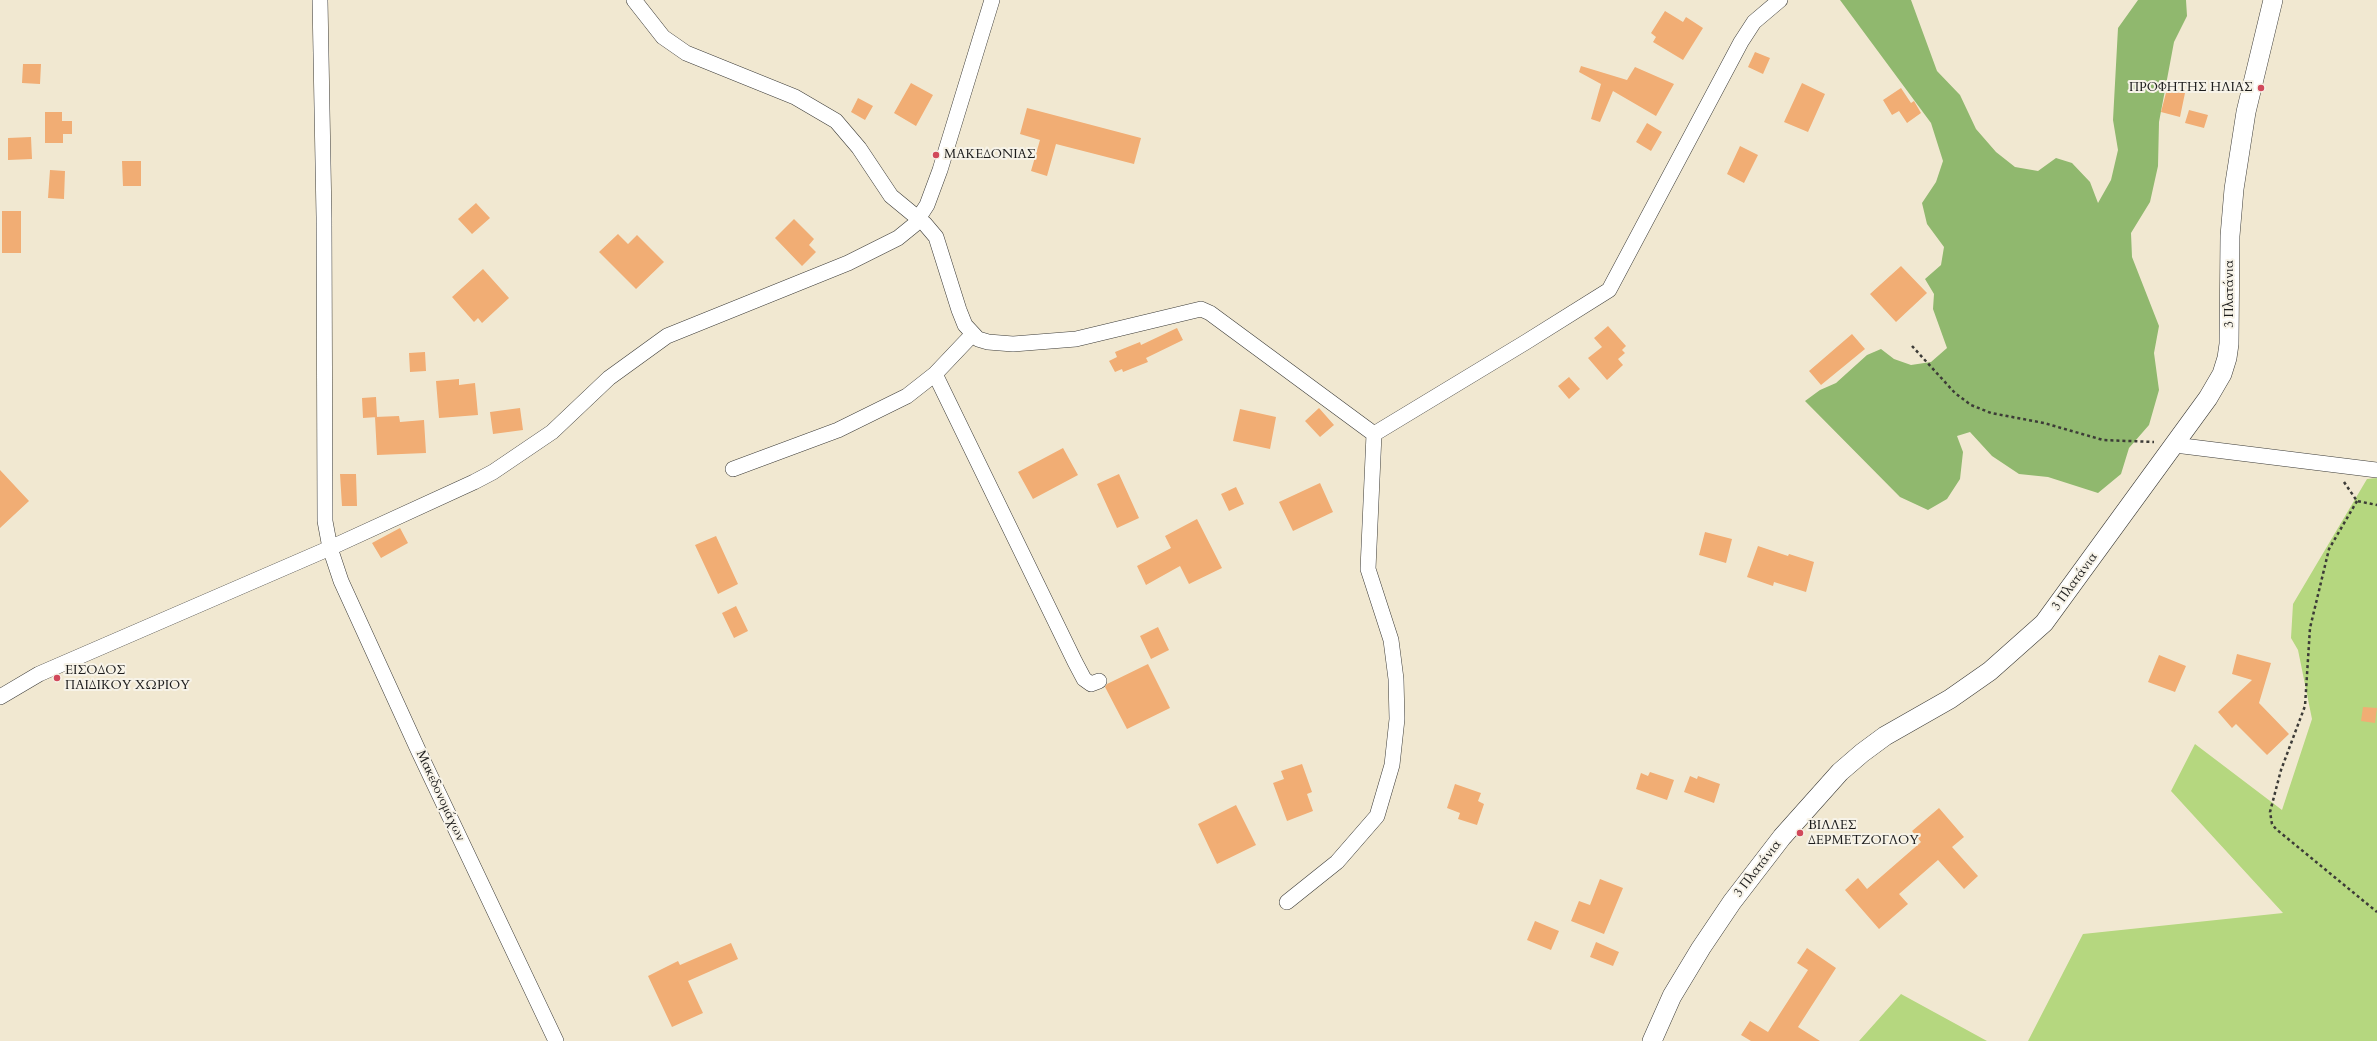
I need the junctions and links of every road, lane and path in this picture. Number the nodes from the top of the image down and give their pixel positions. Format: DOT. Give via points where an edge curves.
graph roads {
  1 [pos="320,0"];
  2 [pos="634,0"];
  3 [pos="992,0"];
  4 [pos="1780,0"];
  5 [pos="2273,0"];
  6 [pos="919,218"];
  7 [pos="972,335"];
  8 [pos="1912,346"];
  9 [pos="935,374"];
  10 [pos="1374,434"];
  11 [pos="2175,445"];
  12 [pos="2334,466"];
  13 [pos="733,469"];
  14 [pos="2377,470"];
  15 [pos="2357,501"];
  16 [pos="2377,505"];
  17 [pos="330,548"];
  18 [pos="1099,682"];
  19 [pos="0,698"];
  20 [pos="1287,902"];
  21 [pos="2377,912"];
  22 [pos="556,1041"];
  23 [pos="1652,1041"];
  1 -- 17 [label="street, Μακεδονομάχων" via="325,521"];
  2 -- 6 [label="street" via="664,37 686,54 795,97 836,121 855,143 891,196"];
  3 -- 6 [label="street" via="940,170 927,205"];
  4 -- 10 [label="street" via="1754,22 1741,42 1609,290"];
  5 -- 11 [label="street, 3 Πλατάνια" via="2246,112 2234,189 2230,236 2227,358 2212,392"];
  6 -- 7 [label="street" via="936,237 959,310"];
  6 -- 17 [label="street" via="898,238 863,256 667,336 609,378 552,432 493,472"];
  7 -- 9 [label="street"];
  7 -- 10 [label="street" via="999,344 1076,339 1201,309 1210,313"];
  8 -- 11 [label="path" via="1955,393 1971,405 1991,413 2051,424 2103,440 2148,441"];
  9 -- 13 [label="street" via="907,396 838,430"];
  9 -- 18 [label="street" via="1084,679 1091,684"];
  10 -- 20 [label="street" via="1368,569 1391,640 1396,679 1398,719 1392,765 1377,816 1337,862"];
  11 -- 12 [label="street"];
  11 -- 23 [label="street, 3 Πλατάνια" via="2044,623 1990,671 1862,753 1840,772 1799,817 1759,866 1701,948 1672,996"];
  12 -- 14 [label="street"];
  12 -- 15 [label="path"];
  15 -- 16 [label="path"];
  15 -- 21 [label="path" via="2329,549 2310,628 2305,706 2281,770 2270,812 2272,824 2276,829"];
  17 -- 19 [label="street" via="39,674"];
  17 -- 22 [label="street, Μακεδονομάχων" via="341,581 418,752"];
}
